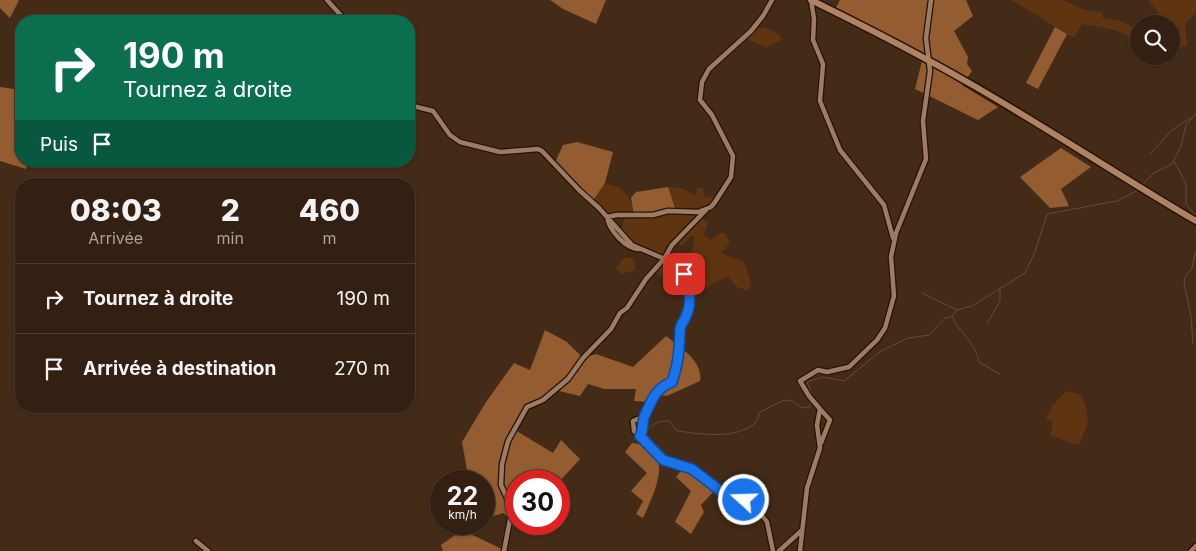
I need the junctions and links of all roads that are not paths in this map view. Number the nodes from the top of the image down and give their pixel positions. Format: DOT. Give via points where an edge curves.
graph roads {
  1 [pos="328,0"];
  2 [pos="772,0"];
  3 [pos="811,0"];
  4 [pos="931,0"];
  5 [pos="341,15"];
  6 [pos="928,60"];
  7 [pos="415,107"];
  8 [pos="706,210"];
  9 [pos="607,217"];
  10 [pos="1195,220"];
  11 [pos="893,242"];
  12 [pos="664,259"];
  13 [pos="820,409"];
  14 [pos="644,417"];
  15 [pos="640,436"];
  16 [pos="821,443"];
  17 [pos="801,531"];
  18 [pos="196,540"];
  19 [pos="1196,546"];
  20 [pos="208,551"];
  21 [pos="504,551"];
  22 [pos="773,551"];
  23 [pos="779,551"];
  24 [pos="800,551"];
  25 [pos="1191,551"];
  1 -- 5 [label="street"];
  2 -- 8 [label="street" via="763,16 716,62 702,82 700,100 734,156 727,184"];
  3 -- 6 [label="main road"];
  3 -- 11 [label="street" via="813,40 824,68 820,101 840,150 884,205"];
  4 -- 6 [label="street" via="926,38"];
  6 -- 10 [label="main road"];
  6 -- 11 [label="street" via="930,70 923,127 926,159"];
  7 -- 9 [label="street" via="433,111 450,135 460,142 500,152 542,151"];
  8 -- 9 [label="street"];
  8 -- 12 [label="street" via="672,245"];
  9 -- 12 [label="street" via="632,245"];
  11 -- 13 [label="street" via="894,296 882,334 849,367 827,372 818,370 800,381"];
  12 -- 14 [label="street" via="678,267 689,284 688,310 680,329 680,351 672,382 659,388"];
  12 -- 21 [label="street" via="568,379 543,400 527,408 510,436 500,478 512,509"];
  13 -- 16 [label="street" via="817,425"];
  13 -- 16 [label="street" via="830,420"];
  14 -- 15 [label="street" via="644,430"];
  14 -- 15 [label="street" via="636,419 633,424"];
  15 -- 22 [label="street" via="663,460 692,469 726,495 755,506 767,522"];
  16 -- 17 [label="street" via="808,488"];
  17 -- 23 [label="street"];
  17 -- 24 [label="street"];
  18 -- 20 [label="street"];
  19 -- 25 [label="street"];
}
